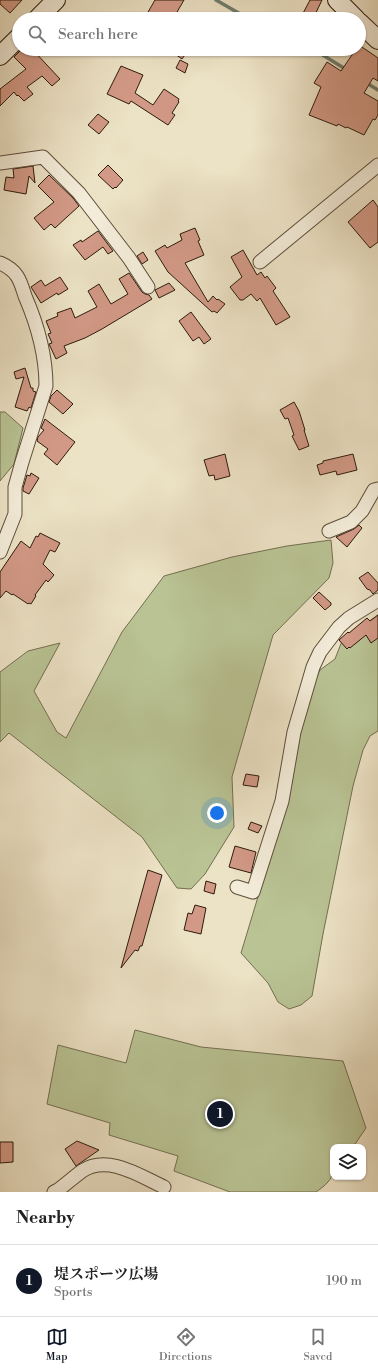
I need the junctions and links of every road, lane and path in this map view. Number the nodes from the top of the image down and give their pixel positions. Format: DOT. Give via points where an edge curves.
graph roads {
  1 [pos="56,0"];
  2 [pos="337,0"];
  3 [pos="44,12"];
  4 [pos="349,12"];
  5 [pos="366,29"];
  6 [pos="378,40"];
  7 [pos="12,44"];
  8 [pos="0,56"];
  9 [pos="0,163"];
  10 [pos="378,165"];
  11 [pos="260,262"];
  12 [pos="0,263"];
  13 [pos="148,287"];
  14 [pos="378,489"];
  15 [pos="329,531"];
  16 [pos="0,552"];
  17 [pos="378,600"];
  18 [pos="237,887"];
  19 [pos="164,1187"];
  20 [pos="54,1192"];
  1 -- 3 [label="main road"];
  2 -- 4 [label="main road"];
  5 -- 6 [label="main road"];
  7 -- 8 [label="main road"];
  9 -- 13 [label="street" via="43,157 83,198"];
  10 -- 11 [label="street"];
  12 -- 16 [label="street" via="10,268 17,276 40,333 46,374 46,386 15,487 15,514"];
  14 -- 15 [label="street" via="374,490 362,511 351,522"];
  17 -- 18 [label="street" via="349,618 320,652 313,667 294,732 282,801 253,892"];
  19 -- 20 [label="street" via="125,1169 106,1164 83,1170"];
}
